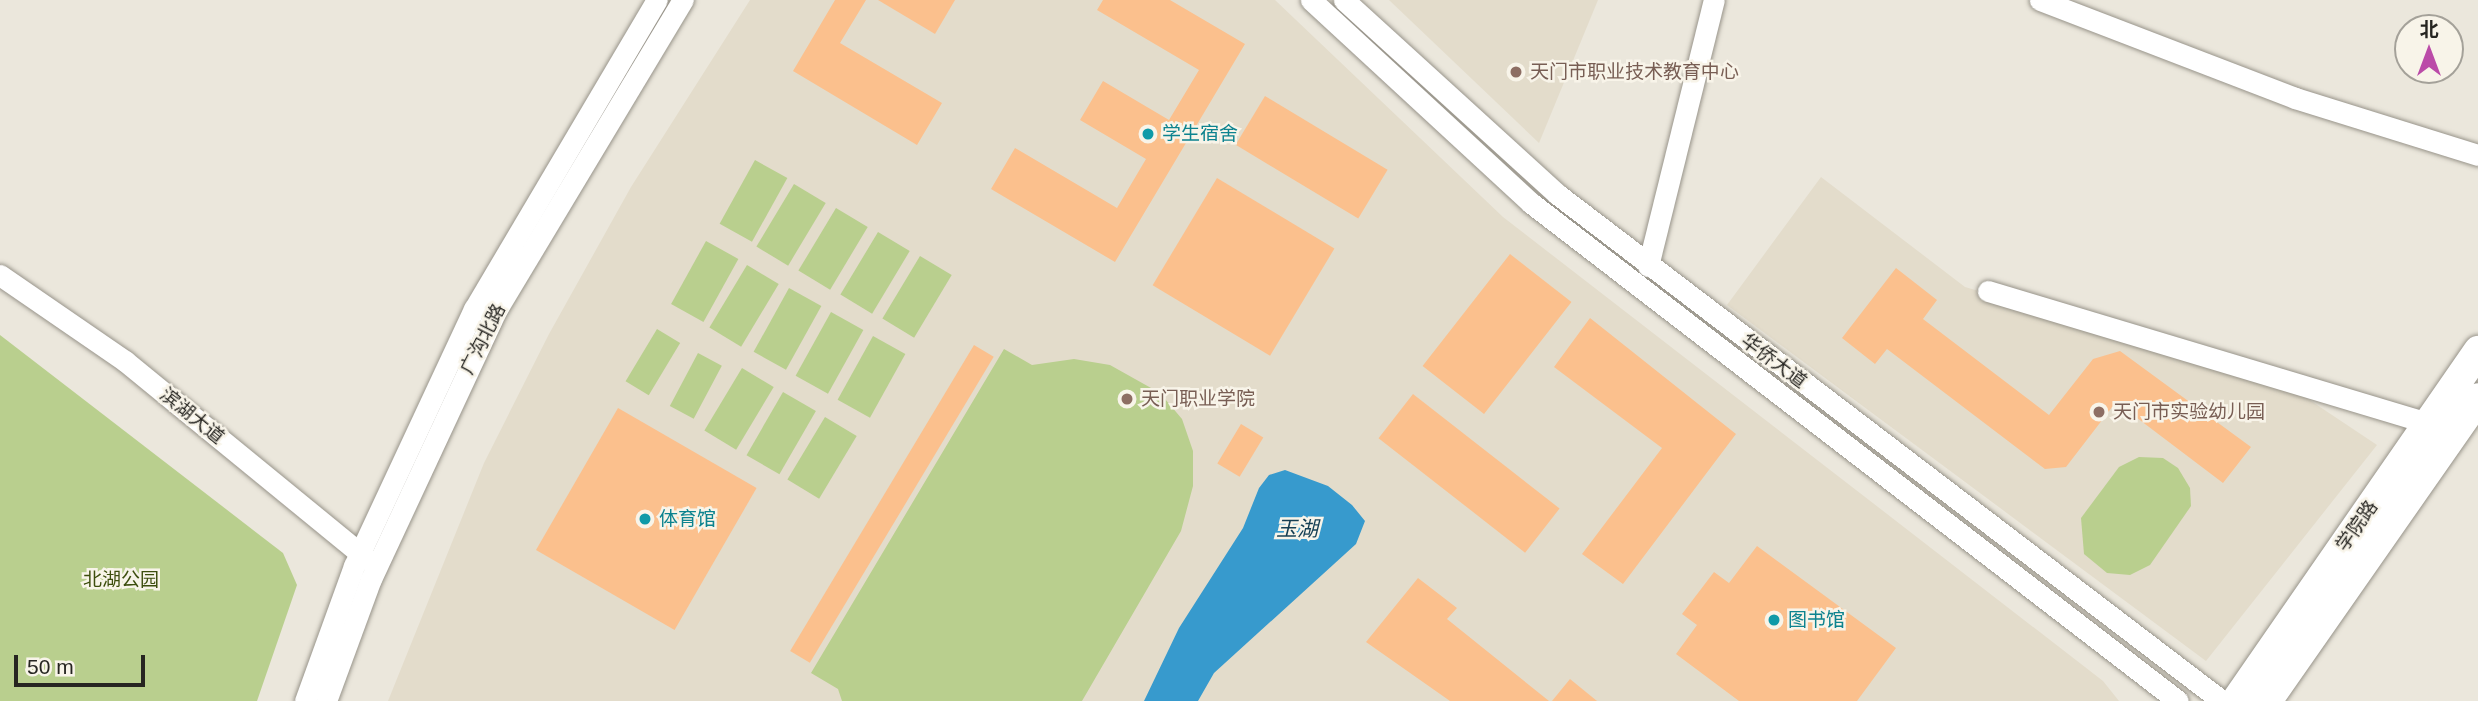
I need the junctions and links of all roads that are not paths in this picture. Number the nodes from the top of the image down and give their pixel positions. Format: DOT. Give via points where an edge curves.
graph roads {
  1 [pos="657,0"];
  2 [pos="683,0"];
  3 [pos="1311,0"];
  4 [pos="1344,0"];
  5 [pos="1714,0"];
  6 [pos="2040,0"];
  7 [pos="2478,155"];
  8 [pos="1648,266"];
  9 [pos="0,275"];
  10 [pos="0,290"];
  11 [pos="1988,291"];
  12 [pos="2478,351"];
  13 [pos="2478,398"];
  14 [pos="2429,423"];
  15 [pos="365,566"];
  16 [pos="304,701"];
  17 [pos="326,701"];
  18 [pos="2178,701"];
  19 [pos="2222,701"];
  20 [pos="2236,701"];
  21 [pos="2267,701"];
  1 -- 15 [label="street, 广沟北路" via="474,309"];
  2 -- 15 [label="street, 广沟北路" via="497,309"];
  3 -- 18 [label="street, 华侨大道" via="1531,203"];
  4 -- 8 [label="street, 华侨大道" via="1523,167"];
  5 -- 8 [label="street"];
  6 -- 7 [label="street" via="2295,98"];
  8 -- 19 [label="street, 华侨大道"];
  9 -- 15 [label="street, 滨湖大道" via="125,362"];
  10 -- 15 [label="street, 滨湖大道" via="117,372"];
  11 -- 14 [label="street"];
  12 -- 14 [label="main road, 学院路"];
  13 -- 21 [label="main road, 学院路"];
  14 -- 20 [label="main road, 学院路"];
  15 -- 16 [label="street, 广沟北路"];
  15 -- 17 [label="street, 广沟北路"];
}
